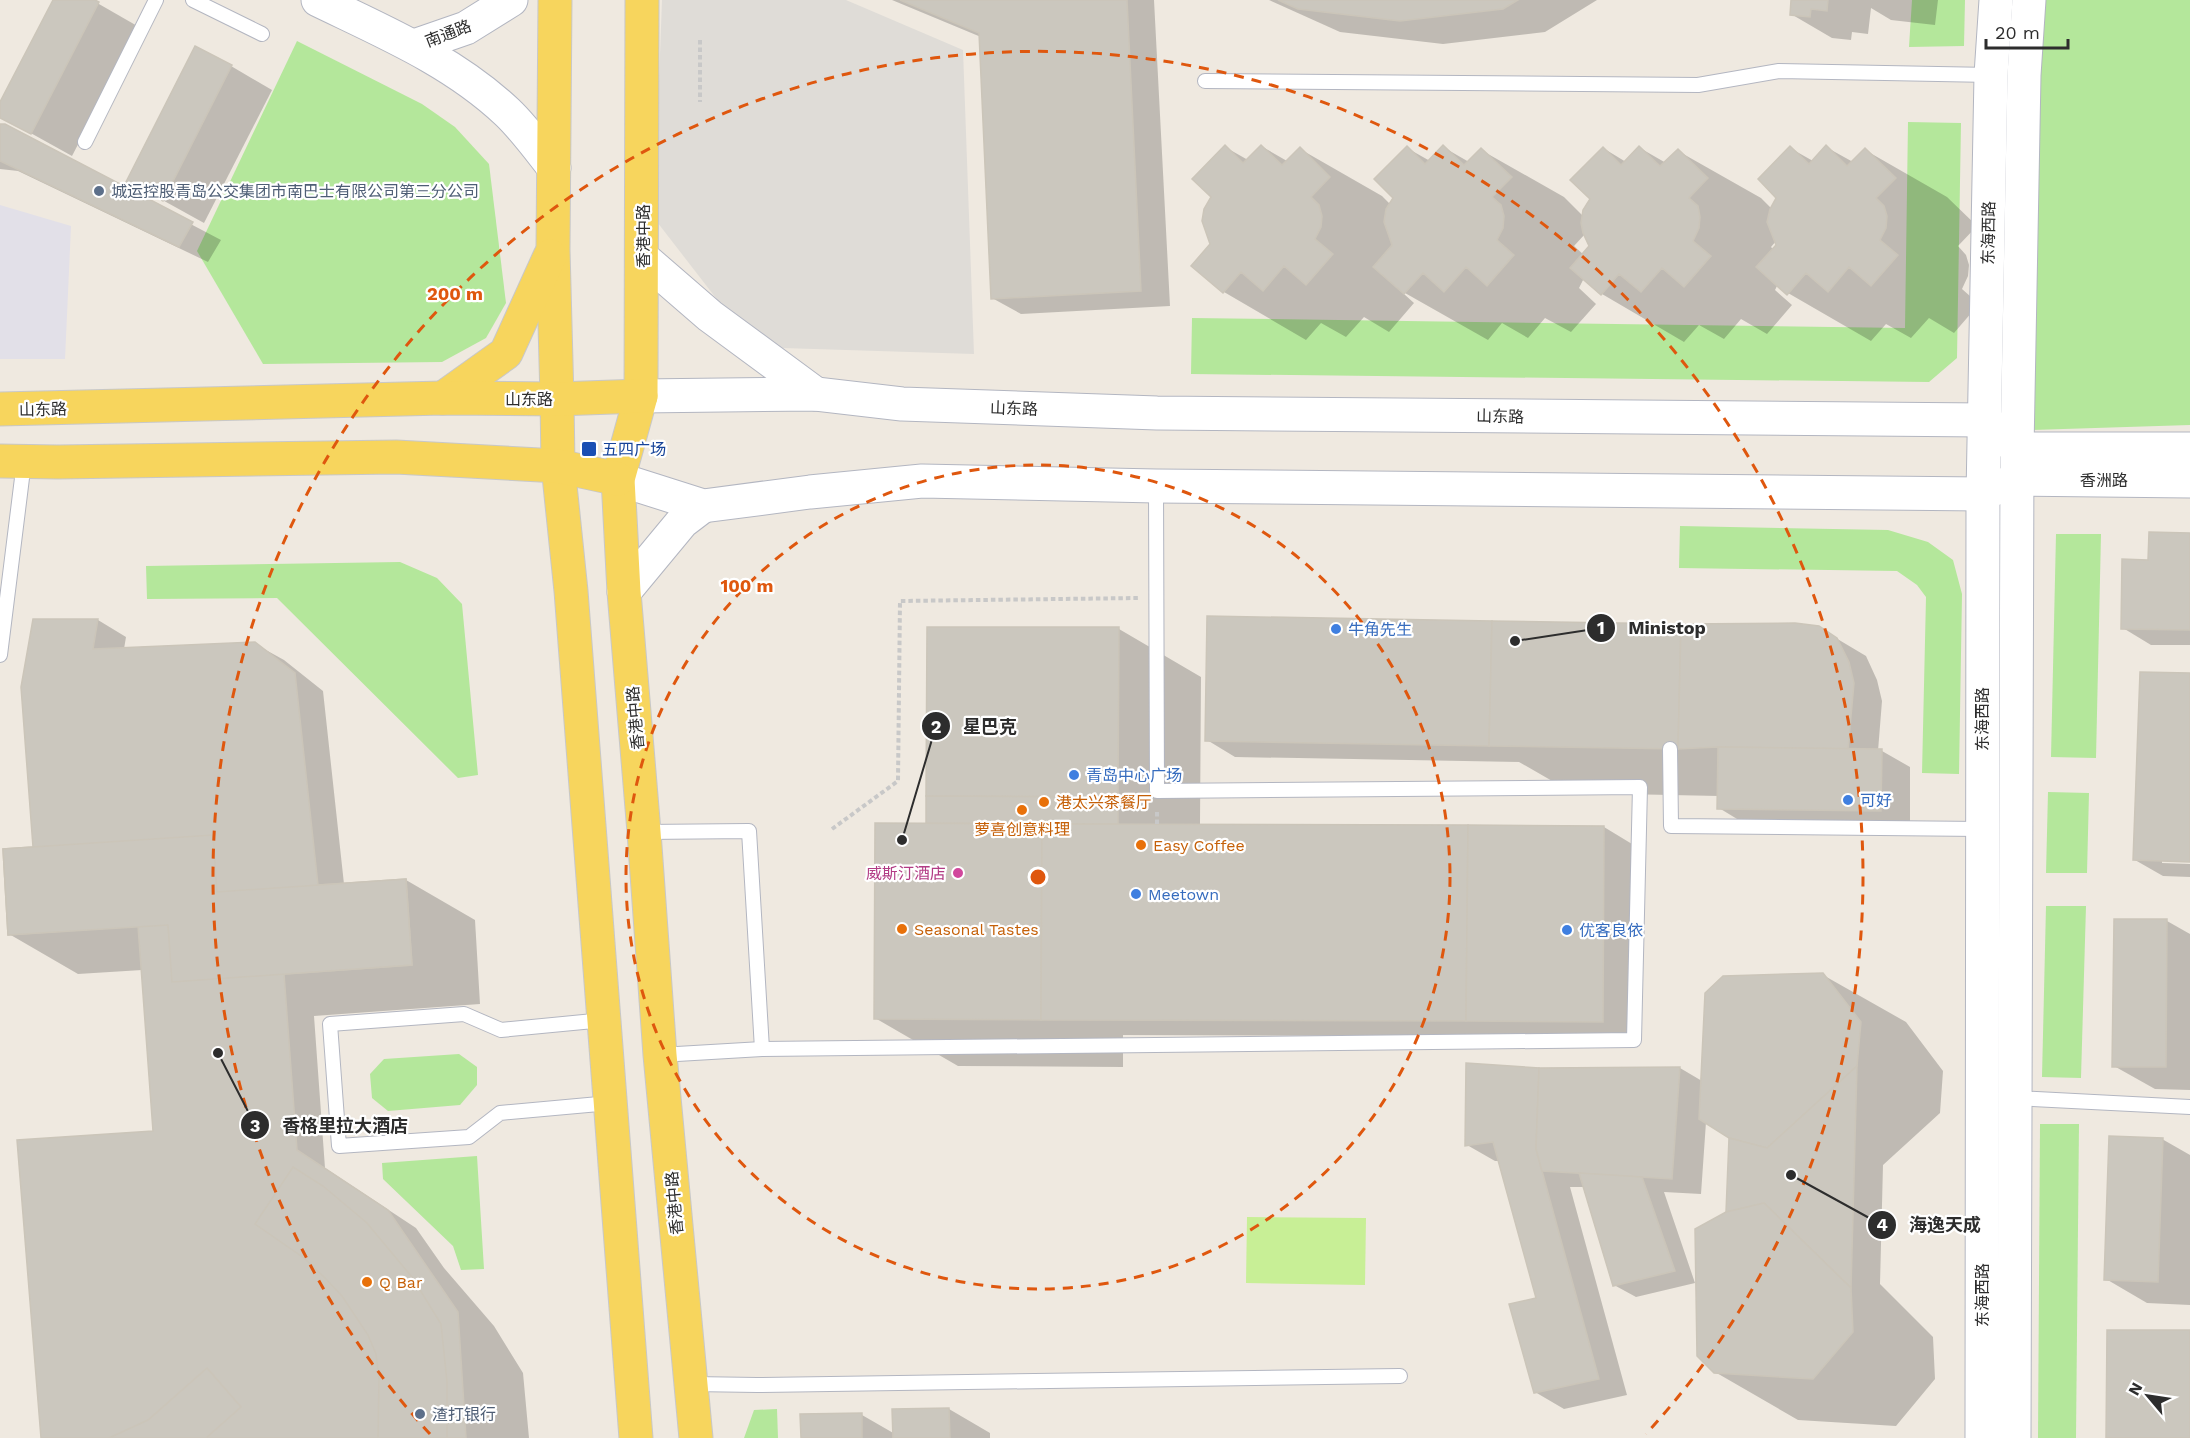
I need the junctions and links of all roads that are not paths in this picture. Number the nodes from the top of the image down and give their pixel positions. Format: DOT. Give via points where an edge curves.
graph roads {
  1 [pos="156,0"];
  2 [pos="193,0"];
  3 [pos="318,0"];
  4 [pos="511,0"];
  5 [pos="555,0"];
  6 [pos="642,0"];
  7 [pos="1996,0"];
  8 [pos="2029,0"];
  9 [pos="262,34"];
  10 [pos="414,46"];
  11 [pos="1991,75"];
  12 [pos="1204,81"];
  13 [pos="85,142"];
  14 [pos="554,168"];
  15 [pos="553,249"];
  16 [pos="643,258"];
  17 [pos="816,394"];
  18 [pos="641,396"];
  19 [pos="443,398"];
  20 [pos="557,399"];
  21 [pos="0,409"];
  22 [pos="1985,420"];
  23 [pos="2190,448"];
  24 [pos="12,462"];
  25 [pos="2017,464"];
  26 [pos="558,466"];
  27 [pos="618,479"];
  28 [pos="2190,481"];
  29 [pos="1156,486"];
  30 [pos="1983,494"];
  31 [pos="703,506"];
  32 [pos="624,592"];
  33 [pos="0,655"];
  34 [pos="1670,749"];
  35 [pos="1981,829"];
  36 [pos="645,832"];
  37 [pos="604,1020"];
  38 [pos="762,1049"];
  39 [pos="660,1055"];
  40 [pos="2015,1098"];
  41 [pos="610,1103"];
  42 [pos="2190,1107"];
  43 [pos="1400,1376"];
  44 [pos="692,1384"];
  45 [pos="636,1438"];
  46 [pos="696,1438"];
  47 [pos="1982,1438"];
  48 [pos="2014,1438"];
  1 -- 13 [label="lane"];
  2 -- 9 [label="lane"];
  3 -- 10 [label="main road, 南通路"];
  4 -- 10 [label="main road, 南通路" via="466,28"];
  5 -- 14 [label="main road"];
  6 -- 16 [label="main road, 香港中路"];
  7 -- 11 [label="main road, 东海西路"];
  8 -- 25 [label="main road, 东海西路"];
  10 -- 14 [label="main road" via="470,81 508,113"];
  11 -- 12 [label="lane" via="1779,70 1698,85"];
  11 -- 22 [label="main road, 东海西路"];
  14 -- 15 [label="main road"];
  15 -- 19 [label="main road" via="506,353"];
  15 -- 20 [label="main road"];
  16 -- 17 [label="main road" via="710,316"];
  16 -- 18 [label="main road, 香港中路"];
  17 -- 18 [label="main road, 山东路"];
  17 -- 22 [label="main road, 山东路" via="902,404 1157,413"];
  18 -- 20 [label="main road, 山东路"];
  18 -- 27 [label="main road, 香港中路"];
  19 -- 20 [label="main road, 山东路"];
  19 -- 21 [label="main road, 山东路"];
  20 -- 26 [label="main road"];
  22 -- 25 [label="main road"];
  22 -- 30 [label="main road, 东海西路"];
  23 -- 25 [label="main road, 香洲路"];
  24 -- 26 [label="main road" via="396,457"];
  24 -- 33 [label="lane"];
  25 -- 28 [label="main road, 香洲路"];
  25 -- 30 [label="main road"];
  25 -- 40 [label="main road, 东海西路"];
  26 -- 27 [label="main road"];
  26 -- 37 [label="main road" via="572,591"];
  27 -- 31 [label="main road"];
  27 -- 32 [label="main road, 香港中路"];
  29 -- 30 [label="main road"];
  29 -- 31 [label="main road" via="922,481"];
  29 -- 38 [label="lane" via="1157,791 1640,787 1634,1040"];
  30 -- 35 [label="main road, 东海西路"];
  31 -- 32 [label="main road" via="682,522"];
  32 -- 36 [label="main road, 香港中路"];
  34 -- 35 [label="lane" via="1671,826"];
  35 -- 47 [label="main road, 东海西路"];
  36 -- 38 [label="lane" via="749,831"];
  36 -- 39 [label="main road, 香港中路"];
  37 -- 41 [label="main road"];
  37 -- 41 [label="lane" via="501,1030 464,1014 330,1024 339,1146 469,1137 500,1113"];
  38 -- 39 [label="lane"];
  39 -- 44 [label="main road, 香港中路"];
  40 -- 42 [label="lane"];
  40 -- 48 [label="main road, 东海西路"];
  41 -- 45 [label="main road"];
  43 -- 44 [label="lane"];
  44 -- 46 [label="main road, 香港中路"];
}
